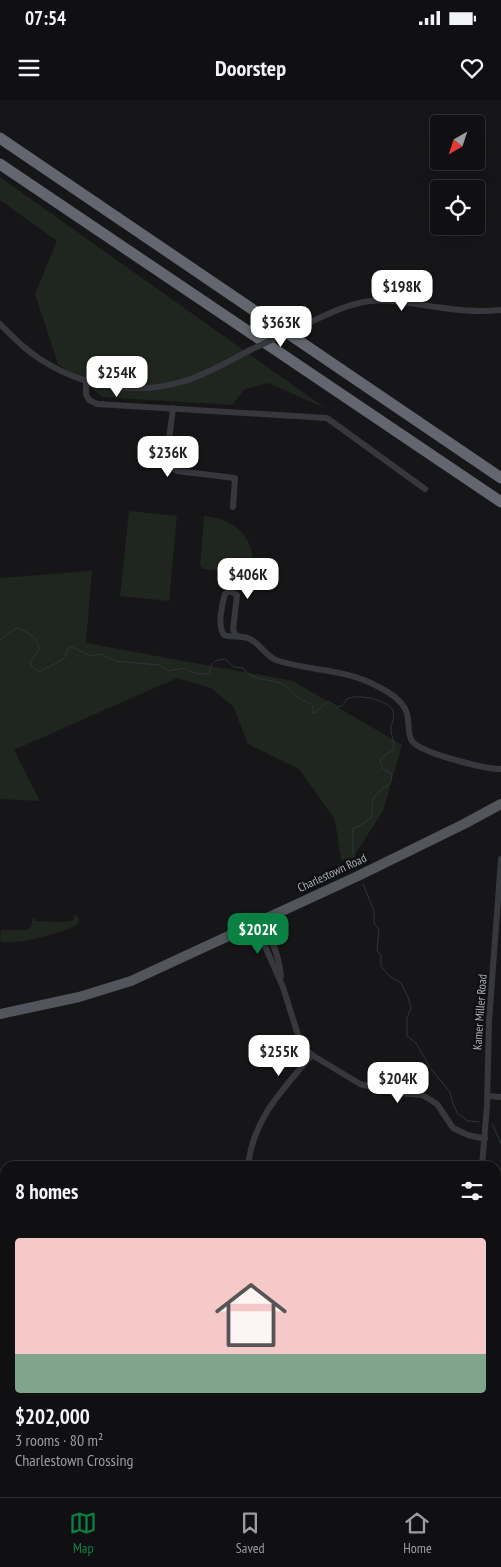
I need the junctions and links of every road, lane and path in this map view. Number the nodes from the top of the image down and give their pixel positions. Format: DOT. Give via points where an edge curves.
graph roads {
  1 [pos="0,138"];
  2 [pos="0,164"];
  3 [pos="501,310"];
  4 [pos="0,324"];
  5 [pos="86,382"];
  6 [pos="173,408"];
  7 [pos="376,418"];
  8 [pos="430,430"];
  9 [pos="501,471"];
  10 [pos="501,478"];
  11 [pos="425,489"];
  12 [pos="501,502"];
  13 [pos="233,506"];
  14 [pos="501,511"];
  15 [pos="241,637"];
  16 [pos="501,769"];
  17 [pos="501,804"];
  18 [pos="501,859"];
  19 [pos="500,877"];
  20 [pos="260,920"];
  21 [pos="498,951"];
  22 [pos="0,1014"];
  23 [pos="312,1055"];
  24 [pos="488,1096"];
  25 [pos="501,1097"];
  26 [pos="485,1139"];
  27 [pos="249,1161"];
  28 [pos="483,1161"];
  1 -- 8 [label="highway"];
  2 -- 7 [label="highway"];
  3 -- 5 [label="street, bridge" via="370,301 349,306 198,376 165,386 131,389"];
  4 -- 5 [label="street" via="36,357"];
  5 -- 6 [label="street" via="89,400 97,404"];
  6 -- 11 [label="street" via="327,418"];
  6 -- 13 [label="street" via="168,461 177,471 235,478"];
  7 -- 12 [label="highway"];
  7 -- 14 [label="highway"];
  8 -- 9 [label="highway"];
  8 -- 10 [label="highway"];
  15 -- 15 [label="street" via="234,630 237,595 230,591 224,596 221,630 226,636"];
  15 -- 16 [label="street" via="250,639 275,659 351,676 371,683 399,700 406,708 410,736 416,746 479,766"];
  17 -- 20 [label="main road, Charlestown Road"];
  18 -- 19 [label="street, Kamer Miller Road"];
  19 -- 21 [label="street, Kamer Miller Road"];
  20 -- 22 [label="main road, Charlestown Road" via="131,981 79,997"];
  20 -- 23 [label="street" via="279,957 282,985 298,1035"];
  21 -- 24 [label="street, Kamer Miller Road" via="489,1021"];
  23 -- 26 [label="street" via="360,1084 397,1094 422,1095 437,1104 453,1128"];
  23 -- 27 [label="street" via="264,1116 254,1135"];
  24 -- 25 [label="street"];
  24 -- 26 [label="street, Kamer Miller Road"];
  26 -- 28 [label="street, Kamer Miller Road"];
}
